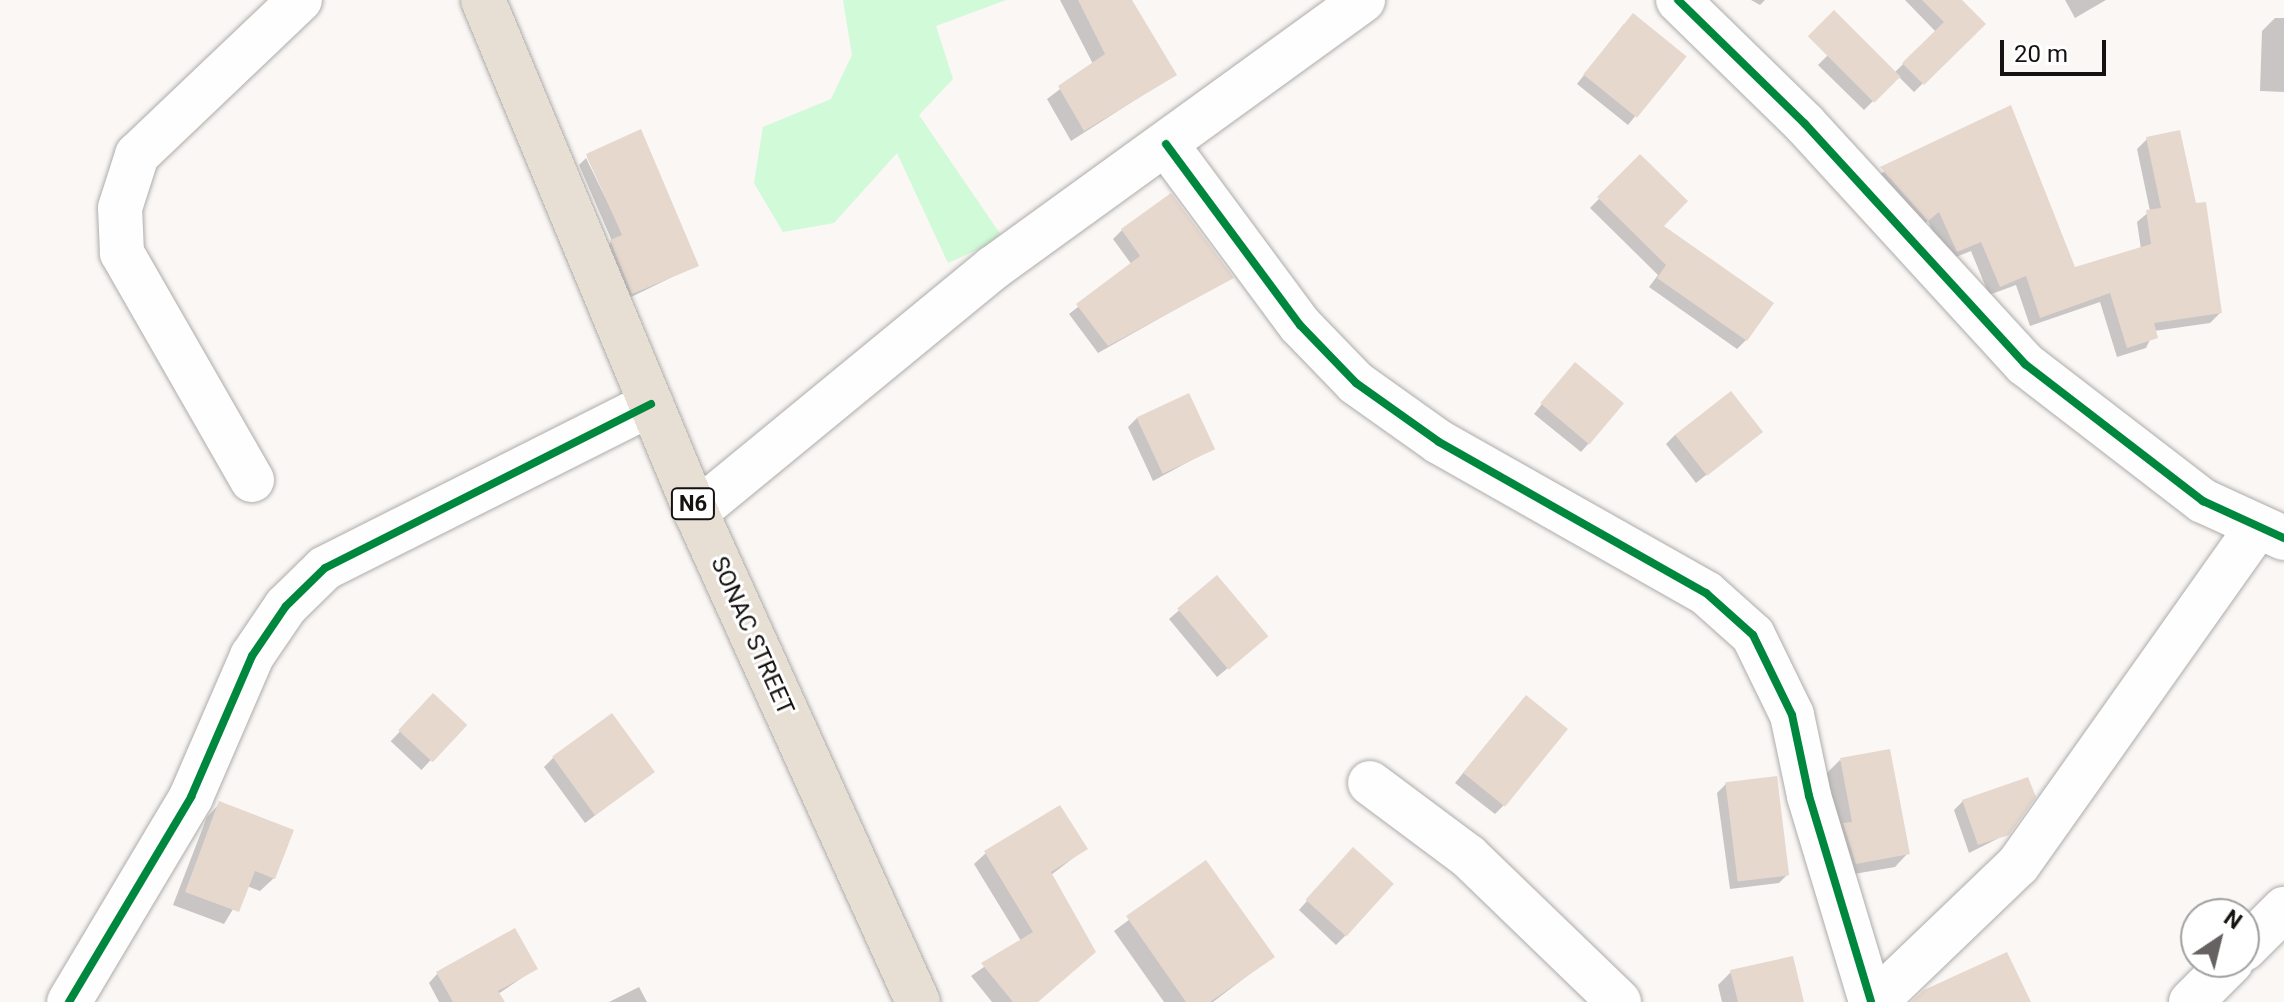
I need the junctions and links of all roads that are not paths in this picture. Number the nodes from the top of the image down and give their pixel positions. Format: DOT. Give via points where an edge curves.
graph roads {
  1 [pos="300,0"];
  2 [pos="483,0"];
  3 [pos="1363,0"];
  4 [pos="1678,0"];
  5 [pos="1166,144"];
  6 [pos="651,404"];
  7 [pos="252,480"];
  8 [pos="696,512"];
  9 [pos="2269,534"];
  10 [pos="1370,783"];
  11 [pos="2284,909"];
  12 [pos="2260,933"];
  13 [pos="2215,978"];
  14 [pos="69,1002"];
  15 [pos="918,1002"];
  16 [pos="1619,1002"];
  17 [pos="1873,1002"];
  18 [pos="2191,1002"];
  1 -- 7 [label="street" via="137,155 120,208 122,253"];
  2 -- 6 [label="highway, SONAC STREET / N6"];
  3 -- 5 [label="street"];
  4 -- 9 [label="street" via="1805,124 2025,364 2203,501"];
  5 -- 8 [label="street" via="993,268"];
  5 -- 17 [label="street" via="1300,325 1356,383 1439,442 1706,593 1753,635 1792,715 1809,796"];
  6 -- 8 [label="highway, SONAC STREET / N6"];
  6 -- 14 [label="street" via="325,568 286,606 252,656 191,797"];
  8 -- 15 [label="highway, SONAC STREET / N6"];
  9 -- 17 [label="street" via="2018,865"];
  10 -- 16 [label="street" via="1468,856"];
  11 -- 12 [label="street"];
  13 -- 18 [label="street"];
}
